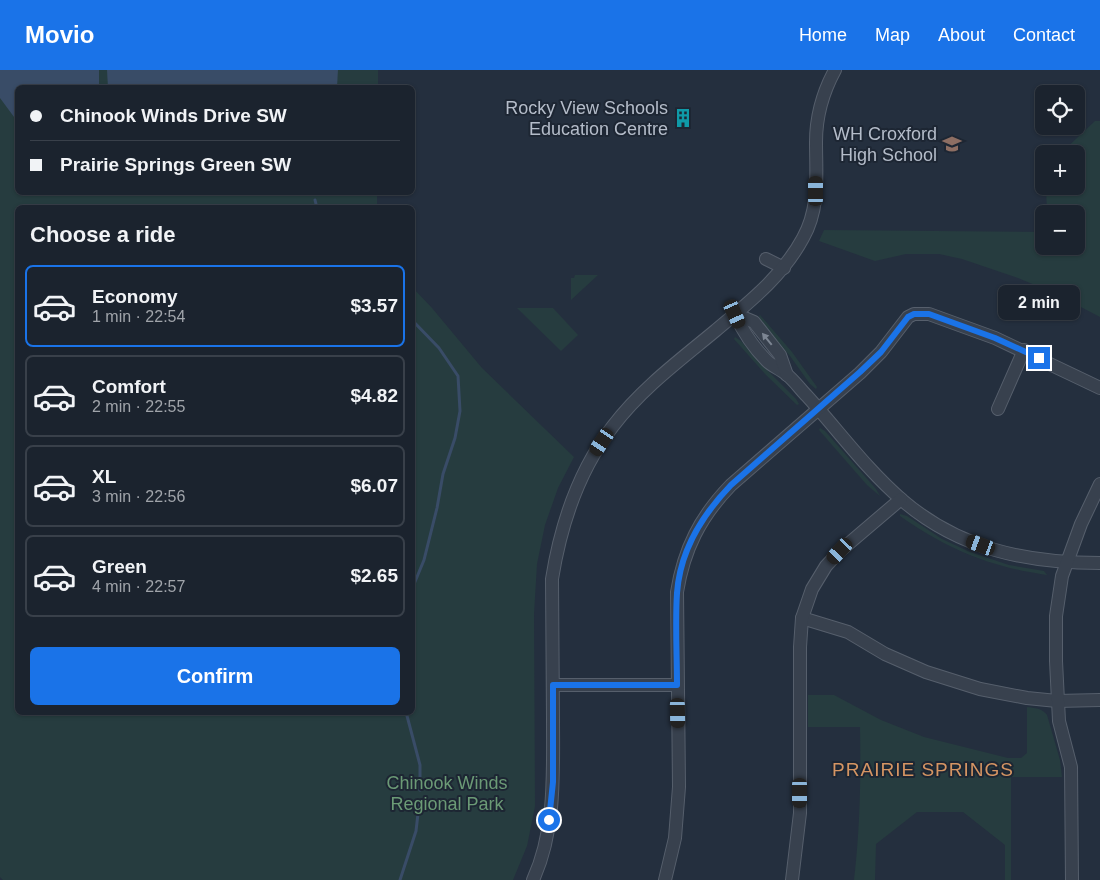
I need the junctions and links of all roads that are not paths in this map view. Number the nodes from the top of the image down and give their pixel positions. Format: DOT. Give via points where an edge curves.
graph roads {
  1 [pos="835,70"];
  2 [pos="766,259"];
  3 [pos="784,268"];
  4 [pos="735,314"];
  5 [pos="1024,350"];
  6 [pos="1100,388"];
  7 [pos="818,409"];
  8 [pos="998,409"];
  9 [pos="1100,484"];
  10 [pos="901,499"];
  11 [pos="1067,562"];
  12 [pos="1100,563"];
  13 [pos="802,618"];
  14 [pos="553,685"];
  15 [pos="677,685"];
  16 [pos="1100,700"];
  17 [pos="1057,701"];
  18 [pos="533,880"];
  19 [pos="665,880"];
  20 [pos="792,880"];
  21 [pos="1072,880"];
  1 -- 3 [label="street" via="818,120 812,218"];
  2 -- 3 [label="street"];
  3 -- 4 [label="street"];
  4 -- 7 [label="street" via="754,322 780,354 787,375"];
  4 -- 14 [label="street" via="625,412 592,458 576,488 564,522 552,579"];
  5 -- 6 [label="street"];
  5 -- 7 [label="street" via="929,314 914,314 908,317 881,352"];
  5 -- 8 [label="street"];
  7 -- 10 [label="street"];
  7 -- 15 [label="street" via="731,485 714,502 700,524 681,570 677,592"];
  9 -- 11 [label="street" via="1080,524"];
  10 -- 11 [label="street" via="925,518 970,541 1035,560"];
  10 -- 13 [label="street" via="826,566 812,589"];
  11 -- 12 [label="street"];
  11 -- 17 [label="street" via="1056,616"];
  13 -- 17 [label="street" via="848,632 904,663 956,682 1001,694"];
  13 -- 20 [label="street" via="800,813"];
  14 -- 15 [label="street"];
  14 -- 18 [label="street" via="552,807 543,854"];
  15 -- 19 [label="street" via="677,816"];
  16 -- 17 [label="street"];
  17 -- 21 [label="street" via="1071,766"];
}
